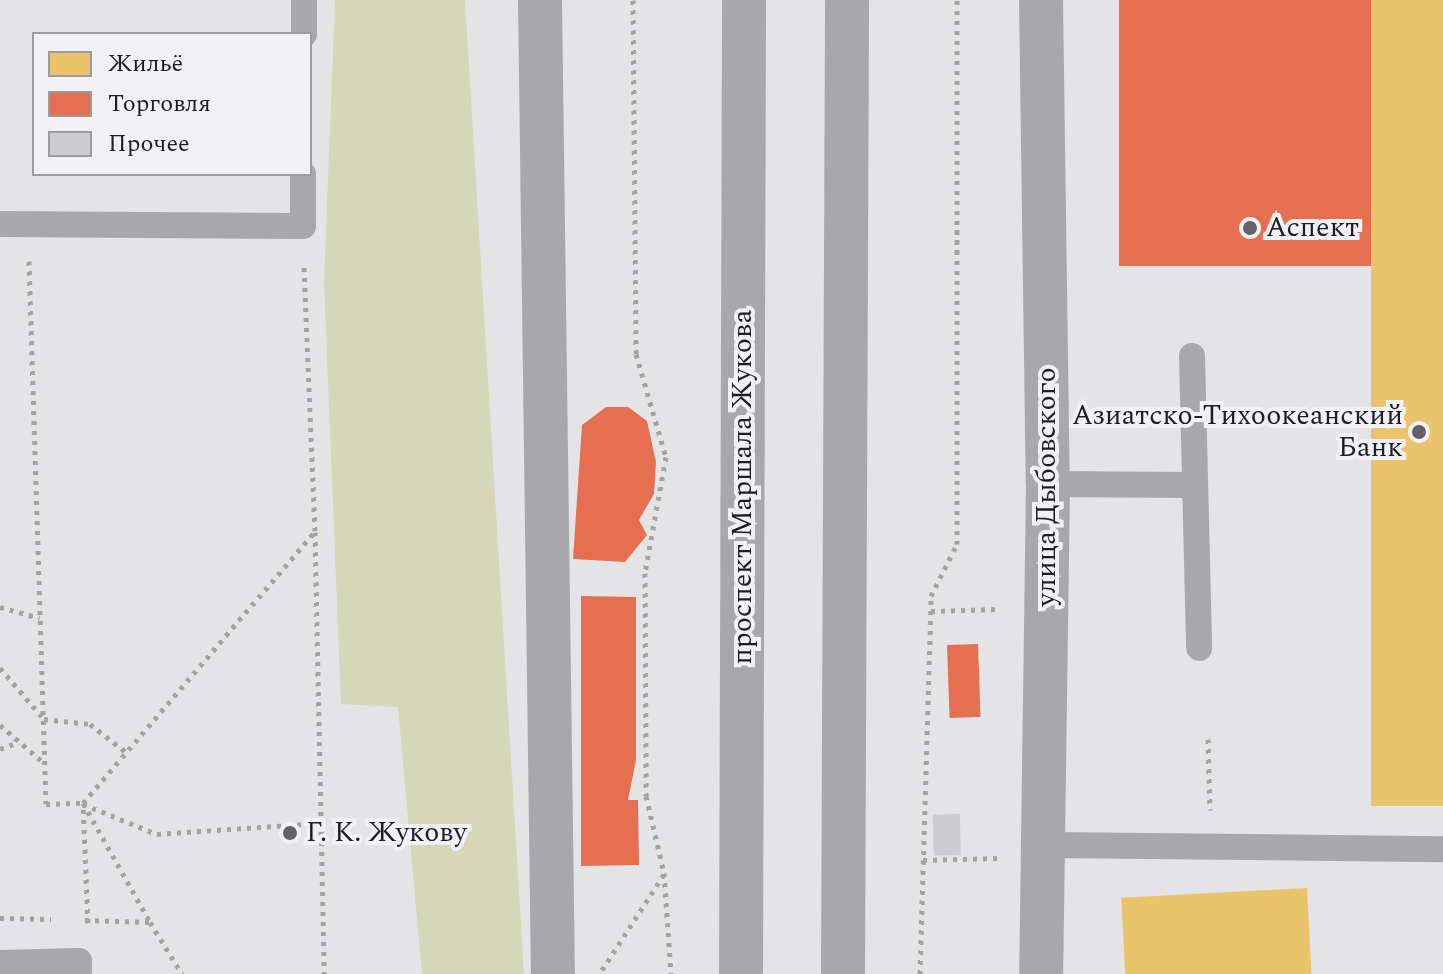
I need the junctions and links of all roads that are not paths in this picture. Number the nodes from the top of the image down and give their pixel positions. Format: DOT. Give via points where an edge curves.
graph roads {
  1 [pos="304,0"];
  2 [pos="540,0"];
  3 [pos="744,0"];
  4 [pos="847,0"];
  5 [pos="1041,0"];
  6 [pos="304,32"];
  7 [pos="303,176"];
  8 [pos="0,224"];
  9 [pos="1192,356"];
  10 [pos="1048,484"];
  11 [pos="1195,485"];
  12 [pos="1199,648"];
  13 [pos="1443,849"];
  14 [pos="1029,851"];
  15 [pos="0,963"];
  16 [pos="79,967"];
  17 [pos="553,974"];
  18 [pos="741,974"];
  19 [pos="843,974"];
  20 [pos="1041,974"];
  1 -- 6 [label="lane"];
  2 -- 17 [label="street"];
  3 -- 18 [label="street, проспект Маршала Жукова"];
  4 -- 19 [label="street"];
  5 -- 10 [label="street, улица Дыбовского"];
  7 -- 8 [label="lane" via="303,226"];
  9 -- 11 [label="lane"];
  10 -- 11 [label="lane"];
  10 -- 14 [label="street, улица Дыбовского" via="1048,607"];
  11 -- 12 [label="lane"];
  13 -- 14 [label="lane"];
  14 -- 20 [label="street, улица Дыбовского"];
  15 -- 16 [label="lane"];
}
